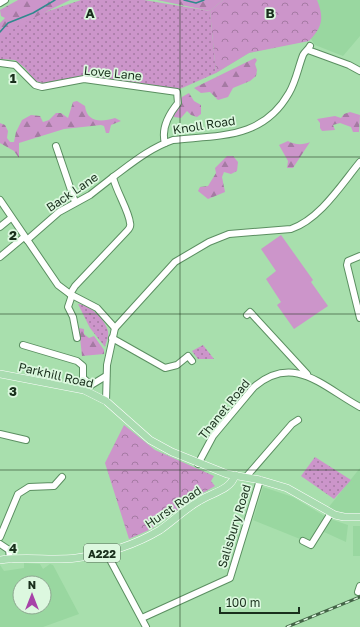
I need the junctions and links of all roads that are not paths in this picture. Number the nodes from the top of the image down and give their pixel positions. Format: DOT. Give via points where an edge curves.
graph roads {
  1 [pos="5,0"];
  2 [pos="0,2"];
  3 [pos="0,63"];
  4 [pos="360,71"];
  5 [pos="165,143"];
  6 [pos="56,146"];
  7 [pos="360,162"];
  8 [pos="113,177"];
  9 [pos="0,200"];
  10 [pos="75,202"];
  11 [pos="11,218"];
  12 [pos="0,227"];
  13 [pos="25,239"];
  14 [pos="360,256"];
  15 [pos="0,257"];
  16 [pos="71,294"];
  17 [pos="250,312"];
  18 [pos="360,318"];
  19 [pos="115,328"];
  20 [pos="76,329"];
  21 [pos="69,330"];
  22 [pos="77,338"];
  23 [pos="112,338"];
  24 [pos="23,345"];
  25 [pos="291,359"];
  26 [pos="192,361"];
  27 [pos="287,372"];
  28 [pos="0,374"];
  29 [pos="308,375"];
  30 [pos="106,376"];
  31 [pos="91,385"];
  32 [pos="84,390"];
  33 [pos="106,401"];
  34 [pos="360,407"];
  35 [pos="298,420"];
  36 [pos="0,434"];
  37 [pos="26,440"];
  38 [pos="198,464"];
  39 [pos="227,474"];
  40 [pos="235,475"];
  41 [pos="62,477"];
  42 [pos="246,477"];
  43 [pos="260,480"];
  44 [pos="57,483"];
  45 [pos="62,489"];
  46 [pos="217,492"];
  47 [pos="331,513"];
  48 [pos="360,518"];
  49 [pos="0,537"];
  50 [pos="303,541"];
  51 [pos="0,544"];
  52 [pos="106,552"];
  53 [pos="10,559"];
  54 [pos="0,560"];
  55 [pos="142,618"];
  56 [pos="146,627"];
  1 -- 2 [label="street"];
  3 -- 5 [label="street, Love Lane" via="15,65 30,81 42,87 84,79 174,91 178,99 167,121"];
  4 -- 5 [label="street, Knoll Road" via="309,48 303,54 289,94 272,116 256,128"];
  5 -- 8 [label="street, Knoll Road"];
  6 -- 10 [label="street"];
  7 -- 19 [label="street" via="328,200 299,226 291,229 229,234 209,242 175,262"];
  8 -- 10 [label="street, Back Lane" via="90,195"];
  8 -- 16 [label="street" via="129,217 130,226 75,286"];
  9 -- 11 [label="street"];
  10 -- 13 [label="street, Back Lane"];
  11 -- 12 [label="street"];
  11 -- 13 [label="street"];
  13 -- 15 [label="street, Back Lane"];
  13 -- 16 [label="street" via="58,285"];
  14 -- 18 [label="street" via="349,261 347,265"];
  16 -- 19 [label="street" via="98,308"];
  16 -- 20 [label="street" via="68,307"];
  17 -- 25 [label="street"];
  19 -- 23 [label="street"];
  20 -- 21 [label="street"];
  20 -- 22 [label="street"];
  23 -- 26 [label="street" via="165,368 177,366 188,356"];
  23 -- 30 [label="street"];
  24 -- 31 [label="street" via="77,361 82,366 83,378"];
  25 -- 27 [label="street"];
  25 -- 29 [label="street"];
  27 -- 29 [label="street, Thanet Road"];
  27 -- 38 [label="street, Thanet Road" via="268,377 254,387 213,436"];
  28 -- 32 [label="main road, Parkhill Road"];
  29 -- 34 [label="street, Thanet Road"];
  30 -- 31 [label="street"];
  30 -- 33 [label="street"];
  31 -- 32 [label="street"];
  32 -- 33 [label="main road, Parkhill Road"];
  33 -- 38 [label="main road, Parkhill Road" via="157,445"];
  35 -- 42 [label="street"];
  36 -- 37 [label="street"];
  38 -- 39 [label="main road, Parkhill Road"];
  39 -- 40 [label="main road, Parkhill Road"];
  39 -- 46 [label="main road, Hurst Road"];
  40 -- 42 [label="main road, Parkhill Road"];
  40 -- 46 [label="main road, Hurst Road / A222" via="228,486"];
  41 -- 44 [label="street"];
  42 -- 43 [label="main road, Parkhill Road"];
  43 -- 47 [label="main road, Parkhill Road" via="294,491"];
  43 -- 55 [label="street, Salisbury Road" via="230,578"];
  44 -- 45 [label="street"];
  44 -- 49 [label="street" via="48,487 29,487 18,494"];
  46 -- 52 [label="main road, Hurst Road / A222" via="198,501 149,536"];
  47 -- 48 [label="main road, Parkhill Road"];
  47 -- 50 [label="street" via="311,545"];
  51 -- 53 [label="street" via="8,550"];
  52 -- 53 [label="main road, Hurst Road / A222" via="65,559"];
  52 -- 55 [label="street"];
  53 -- 54 [label="main road, Hurst Road / A222"];
  55 -- 56 [label="street"];
}
